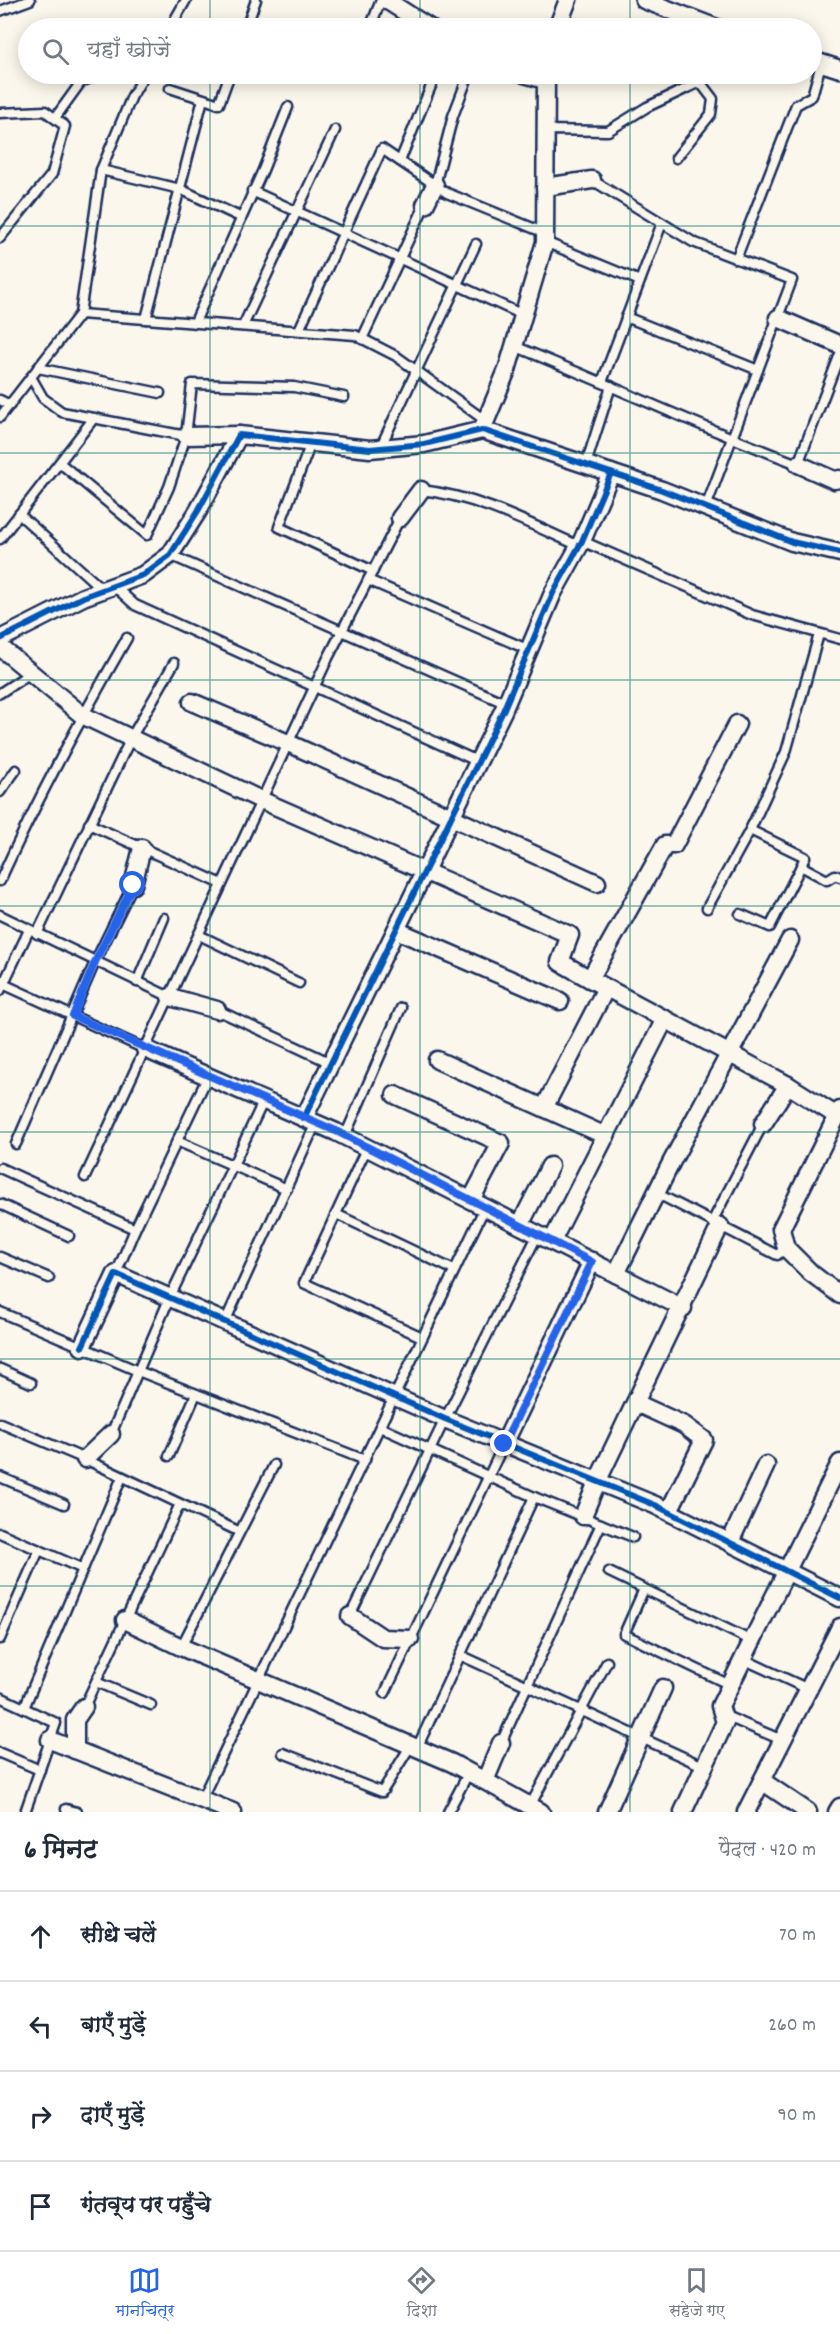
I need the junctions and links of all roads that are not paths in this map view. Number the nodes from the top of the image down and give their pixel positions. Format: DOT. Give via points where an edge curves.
graph roads {
  1 [pos="30,0"];
  2 [pos="186,0"];
  3 [pos="256,0"];
  4 [pos="381,0"];
  5 [pos="386,0"];
  6 [pos="568,0"];
  7 [pos="644,0"];
  8 [pos="0,11"];
  9 [pos="176,18"];
  10 [pos="250,18"];
  11 [pos="374,18"];
  12 [pos="414,18"];
  13 [pos="562,18"];
  14 [pos="691,18"];
  15 [pos="822,64"];
  16 [pos="840,69"];
  17 [pos="80,84"];
  18 [pos="139,84"];
  19 [pos="226,84"];
  20 [pos="432,84"];
  21 [pos="465,84"];
  22 [pos="546,84"];
  23 [pos="691,84"];
  24 [pos="705,84"];
  25 [pos="813,84"];
  26 [pos="170,88"];
  27 [pos="203,99"];
  28 [pos="288,107"];
  29 [pos="0,113"];
  30 [pos="55,118"];
  31 [pos="335,130"];
  32 [pos="545,130"];
  33 [pos="676,158"];
  34 [pos="399,161"];
  35 [pos="101,170"];
  36 [pos="592,180"];
  37 [pos="435,185"];
  38 [pos="545,187"];
  39 [pos="180,189"];
  40 [pos="252,191"];
  41 [pos="425,205"];
  42 [pos="297,212"];
  43 [pos="240,217"];
  44 [pos="662,223"];
  45 [pos="344,233"];
  46 [pos="545,237"];
  47 [pos="0,238"];
  48 [pos="476,244"];
  49 [pos="400,258"];
  50 [pos="736,259"];
  51 [pos="640,281"];
  52 [pos="457,285"];
  53 [pos="80,314"];
  54 [pos="524,315"];
  55 [pos="626,318"];
  56 [pos="778,318"];
  57 [pos="146,319"];
  58 [pos="195,322"];
  59 [pos="243,326"];
  60 [pos="299,330"];
  61 [pos="362,339"];
  62 [pos="840,345"];
  63 [pos="514,346"];
  64 [pos="840,354"];
  65 [pos="38,368"];
  66 [pos="758,370"];
  67 [pos="416,371"];
  68 [pos="31,377"];
  69 [pos="606,384"];
  70 [pos="160,393"];
  71 [pos="344,398"];
  72 [pos="0,400"];
  73 [pos="10,405"];
  74 [pos="0,417"];
  75 [pos="94,418"];
  76 [pos="484,425"];
  77 [pos="239,435"];
  78 [pos="186,436"];
  79 [pos="732,439"];
  80 [pos="311,443"];
  81 [pos="380,448"];
  82 [pos="60,463"];
  83 [pos="586,464"];
  84 [pos="798,464"];
  85 [pos="611,473"];
  86 [pos="840,479"];
  87 [pos="421,490"];
  88 [pos="706,507"];
  89 [pos="19,514"];
  90 [pos="400,518"];
  91 [pos="0,539"];
  92 [pos="580,543"];
  93 [pos="840,553"];
  94 [pos="170,555"];
  95 [pos="373,571"];
  96 [pos="368,580"];
  97 [pos="109,588"];
  98 [pos="341,632"];
  99 [pos="819,634"];
  100 [pos="127,638"];
  101 [pos="0,639"];
  102 [pos="840,639"];
  103 [pos="0,646"];
  104 [pos="529,650"];
  105 [pos="174,663"];
  106 [pos="32,672"];
  107 [pos="313,688"];
  108 [pos="0,693"];
  109 [pos="192,702"];
  110 [pos="507,704"];
  111 [pos="82,715"];
  112 [pos="736,724"];
  113 [pos="131,738"];
  114 [pos="288,743"];
  115 [pos="478,762"];
  116 [pos="16,770"];
  117 [pos="0,792"];
  118 [pos="261,800"];
  119 [pos="451,818"];
  120 [pos="89,824"];
  121 [pos="750,830"];
  122 [pos="142,848"];
  123 [pos="801,866"];
  124 [pos="424,873"];
  125 [pos="840,877"];
  126 [pos="0,881"];
  127 [pos="597,883"];
  128 [pos="222,884"];
  129 [pos="133,885"];
  130 [pos="707,908"];
  131 [pos="0,915"];
  132 [pos="740,915"];
  133 [pos="164,918"];
  134 [pos="396,930"];
  135 [pos="33,932"];
  136 [pos="199,935"];
  137 [pos="790,940"];
  138 [pos="95,962"];
  139 [pos="590,979"];
  140 [pos="137,982"];
  141 [pos="298,984"];
  142 [pos="2,987"];
  143 [pos="606,988"];
  144 [pos="170,997"];
  145 [pos="560,1001"];
  146 [pos="402,1008"];
  147 [pos="216,1010"];
  148 [pos="73,1016"];
  149 [pos="665,1019"];
  150 [pos="145,1049"];
  151 [pos="729,1054"];
  152 [pos="437,1060"];
  153 [pos="331,1063"];
  154 [pos="208,1076"];
  155 [pos="788,1085"];
  156 [pos="395,1095"];
  157 [pos="264,1100"];
  158 [pos="544,1108"];
  159 [pos="838,1113"];
  160 [pos="310,1120"];
  161 [pos="763,1124"];
  162 [pos="345,1136"];
  163 [pos="606,1136"];
  164 [pos="177,1141"];
  165 [pos="16,1144"];
  166 [pos="368,1147"];
  167 [pos="233,1165"];
  168 [pos="550,1166"];
  169 [pos="0,1167"];
  170 [pos="86,1177"];
  171 [pos="287,1189"];
  172 [pos="656,1193"];
  173 [pos="478,1203"];
  174 [pos="0,1204"];
  175 [pos="336,1214"];
  176 [pos="716,1224"];
  177 [pos="520,1225"];
  178 [pos="135,1229"];
  179 [pos="69,1236"];
  180 [pos="545,1238"];
  181 [pos="786,1248"];
  182 [pos="0,1257"];
  183 [pos="592,1262"];
  184 [pos="454,1270"];
  185 [pos="116,1274"];
  186 [pos="616,1274"];
  187 [pos="49,1278"];
  188 [pos="840,1295"];
  189 [pos="170,1297"];
  190 [pos="683,1308"];
  191 [pos="0,1312"];
  192 [pos="225,1322"];
  193 [pos="422,1337"];
  194 [pos="82,1347"];
  195 [pos="0,1369"];
  196 [pos="138,1371"];
  197 [pos="31,1383"];
  198 [pos="196,1394"];
  199 [pos="394,1396"];
  200 [pos="636,1403"];
  201 [pos="445,1419"];
  202 [pos="0,1423"];
  203 [pos="380,1427"];
  204 [pos="111,1434"];
  205 [pos="504,1444"];
  206 [pos="430,1450"];
  207 [pos="169,1456"];
  208 [pos="85,1459"];
  209 [pos="365,1460"];
  210 [pos="274,1465"];
  211 [pos="766,1465"];
  212 [pos="838,1474"];
  213 [pos="488,1476"];
  214 [pos="0,1477"];
  215 [pos="122,1477"];
  216 [pos="597,1482"];
  217 [pos="534,1497"];
  218 [pos="64,1504"];
  219 [pos="180,1504"];
  220 [pos="669,1512"];
  221 [pos="583,1516"];
  222 [pos="601,1524"];
  223 [pos="238,1531"];
  224 [pos="0,1533"];
  225 [pos="633,1537"];
  226 [pos="730,1542"];
  227 [pos="39,1550"];
  228 [pos="83,1569"];
  229 [pos="787,1571"];
  230 [pos="609,1572"];
  231 [pos="644,1589"];
  232 [pos="840,1598"];
  233 [pos="350,1616"];
  234 [pos="125,1620"];
  235 [pos="840,1627"];
  236 [pos="0,1639"];
  237 [pos="411,1639"];
  238 [pos="752,1641"];
  239 [pos="181,1647"];
  240 [pos="460,1655"];
  241 [pos="743,1659"];
  242 [pos="607,1662"];
  243 [pos="259,1680"];
  244 [pos="96,1682"];
  245 [pos="526,1685"];
  246 [pos="730,1685"];
  247 [pos="663,1688"];
  248 [pos="808,1689"];
  249 [pos="385,1693"];
  250 [pos="0,1697"];
  251 [pos="151,1705"];
  252 [pos="84,1707"];
  253 [pos="24,1708"];
  254 [pos="581,1710"];
  255 [pos="723,1714"];
  256 [pos="641,1737"];
  257 [pos="50,1740"];
  258 [pos="782,1740"];
  259 [pos="501,1743"];
  260 [pos="414,1746"];
  261 [pos="75,1750"];
  262 [pos="283,1753"];
  263 [pos="0,1754"];
  264 [pos="705,1767"];
  265 [pos="40,1770"];
  266 [pos="469,1772"];
  267 [pos="485,1781"];
  268 [pos="762,1781"];
  269 [pos="203,1805"];
  270 [pos="840,1807"];
  271 [pos="66,1809"];
  272 [pos="533,1810"];
  273 [pos="25,1812"];
  274 [pos="77,1812"];
  275 [pos="233,1812"];
  276 [pos="448,1812"];
  277 [pos="607,1812"];
  278 [pos="683,1812"];
  279 [pos="746,1812"];
  280 [pos="808,1812"];
  281 [pos="837,1812"];
  1 -- 8 [label="lane"];
  2 -- 9 [label="lane"];
  3 -- 10 [label="lane"];
  4 -- 11 [label="lane"];
  5 -- 12 [label="street"];
  6 -- 13 [label="street"];
  7 -- 14 [label="street"];
  15 -- 16 [label="street"];
  17 -- 30 [label="lane"];
  18 -- 35 [label="lane"];
  19 -- 27 [label="lane" via="219,104"];
  20 -- 34 [label="lane"];
  21 -- 37 [label="lane"];
  22 -- 32 [label="street"];
  23 -- 32 [label="lane" via="608,131"];
  24 -- 33 [label="lane" via="713,99 711,114"];
  25 -- 50 [label="lane" via="812,96 796,105"];
  26 -- 27 [label="lane"];
  27 -- 39 [label="lane"];
  28 -- 40 [label="lane"];
  29 -- 30 [label="lane" via="45,111"];
  30 -- 47 [label="lane" via="65,126 52,174"];
  31 -- 42 [label="lane"];
  32 -- 38 [label="street"];
  34 -- 37 [label="lane"];
  34 -- 45 [label="lane" via="382,149"];
  35 -- 39 [label="lane"];
  35 -- 53 [label="lane"];
  36 -- 38 [label="street"];
  36 -- 44 [label="lane"];
  37 -- 41 [label="street"];
  37 -- 46 [label="lane" via="447,194"];
  38 -- 46 [label="street"];
  39 -- 43 [label="lane"];
  39 -- 57 [label="lane"];
  40 -- 42 [label="lane"];
  40 -- 43 [label="lane"];
  41 -- 49 [label="lane"];
  42 -- 45 [label="lane"];
  42 -- 59 [label="lane"];
  43 -- 58 [label="lane"];
  44 -- 50 [label="lane" via="693,242"];
  44 -- 51 [label="lane"];
  45 -- 49 [label="lane"];
  45 -- 60 [label="lane"];
  46 -- 51 [label="lane"];
  46 -- 54 [label="street"];
  48 -- 52 [label="lane"];
  49 -- 52 [label="lane"];
  49 -- 61 [label="lane"];
  50 -- 56 [label="lane" via="792,280"];
  51 -- 55 [label="lane"];
  52 -- 54 [label="lane"];
  52 -- 67 [label="lane"];
  53 -- 57 [label="lane"];
  53 -- 65 [label="lane"];
  54 -- 63 [label="street"];
  55 -- 66 [label="lane"];
  55 -- 69 [label="lane"];
  56 -- 62 [label="street"];
  56 -- 66 [label="lane"];
  57 -- 58 [label="lane"];
  58 -- 59 [label="lane"];
  59 -- 60 [label="lane"];
  60 -- 61 [label="lane"];
  61 -- 67 [label="lane"];
  63 -- 69 [label="lane"];
  63 -- 76 [label="street"];
  64 -- 84 [label="lane"];
  65 -- 68 [label="lane"];
  65 -- 70 [label="lane"];
  66 -- 79 [label="lane"];
  67 -- 76 [label="lane"];
  67 -- 81 [label="lane"];
  68 -- 73 [label="lane"];
  68 -- 75 [label="lane" via="43,398 62,412"];
  69 -- 79 [label="lane"];
  69 -- 83 [label="lane"];
  71 -- 78 [label="lane" via="294,387 192,384"];
  72 -- 73 [label="lane"];
  73 -- 74 [label="lane"];
  75 -- 78 [label="lane"];
  75 -- 82 [label="lane"];
  76 -- 81 [label="street" via="424,444"];
  76 -- 83 [label="street"];
  77 -- 78 [label="street"];
  77 -- 80 [label="street"];
  77 -- 94 [label="street"];
  78 -- 82 [label="lane" via="147,535"];
  79 -- 84 [label="lane"];
  79 -- 88 [label="lane"];
  80 -- 81 [label="street"];
  80 -- 95 [label="lane" via="279,527"];
  82 -- 89 [label="lane"];
  83 -- 85 [label="street"];
  84 -- 86 [label="street"];
  85 -- 88 [label="street"];
  85 -- 92 [label="street"];
  87 -- 90 [label="street"];
  87 -- 92 [label="lane" via="447,493 494,508"];
  88 -- 93 [label="street" via="792,542"];
  89 -- 91 [label="lane"];
  89 -- 97 [label="lane"];
  90 -- 95 [label="lane"];
  92 -- 99 [label="lane" via="752,615"];
  92 -- 104 [label="street"];
  94 -- 97 [label="street" via="142,575"];
  94 -- 98 [label="lane"];
  95 -- 96 [label="lane"];
  96 -- 98 [label="lane"];
  96 -- 104 [label="lane"];
  97 -- 101 [label="street"];
  97 -- 107 [label="lane" via="135,605"];
  98 -- 107 [label="lane"];
  98 -- 110 [label="lane"];
  99 -- 102 [label="lane"];
  99 -- 121 [label="lane" via="786,752"];
  100 -- 111 [label="lane"];
  103 -- 106 [label="street"];
  104 -- 110 [label="street"];
  105 -- 113 [label="lane"];
  106 -- 108 [label="lane"];
  106 -- 111 [label="street"];
  107 -- 114 [label="lane"];
  107 -- 115 [label="lane"];
  109 -- 114 [label="street"];
  110 -- 115 [label="street"];
  111 -- 113 [label="street"];
  111 -- 126 [label="lane"];
  112 -- 139 [label="street" via="674,845 666,845"];
  113 -- 118 [label="street"];
  113 -- 120 [label="lane"];
  114 -- 118 [label="lane"];
  114 -- 119 [label="street"];
  115 -- 119 [label="street"];
  116 -- 117 [label="lane"];
  118 -- 124 [label="street"];
  118 -- 128 [label="lane"];
  119 -- 124 [label="street"];
  119 -- 127 [label="street"];
  120 -- 122 [label="lane"];
  120 -- 135 [label="lane"];
  121 -- 123 [label="lane" via="805,858"];
  121 -- 130 [label="lane"];
  122 -- 128 [label="lane"];
  122 -- 129 [label="street"];
  123 -- 125 [label="lane" via="827,880 835,875"];
  123 -- 132 [label="lane" via="770,927"];
  124 -- 134 [label="street"];
  124 -- 139 [label="street" via="570,935 560,962"];
  128 -- 136 [label="lane"];
  129 -- 138 [label="lane"];
  131 -- 135 [label="lane"];
  133 -- 140 [label="lane"];
  134 -- 145 [label="street"];
  134 -- 153 [label="street"];
  135 -- 138 [label="lane"];
  135 -- 142 [label="lane"];
  136 -- 141 [label="lane"];
  136 -- 144 [label="lane"];
  137 -- 151 [label="street"];
  138 -- 140 [label="lane"];
  138 -- 148 [label="lane"];
  139 -- 143 [label="street"];
  140 -- 144 [label="lane"];
  142 -- 148 [label="lane"];
  143 -- 149 [label="street"];
  143 -- 158 [label="street"];
  144 -- 147 [label="street"];
  144 -- 150 [label="lane"];
  146 -- 162 [label="lane"];
  147 -- 153 [label="lane"];
  148 -- 150 [label="lane"];
  148 -- 165 [label="lane"];
  149 -- 151 [label="street"];
  149 -- 163 [label="street"];
  150 -- 154 [label="street"];
  150 -- 170 [label="lane"];
  151 -- 155 [label="street"];
  151 -- 172 [label="street"];
  152 -- 158 [label="street"];
  153 -- 160 [label="street"];
  154 -- 157 [label="street"];
  154 -- 164 [label="lane"];
  155 -- 159 [label="street"];
  155 -- 161 [label="street"];
  156 -- 173 [label="street" via="501,1143"];
  157 -- 160 [label="street"];
  157 -- 167 [label="lane"];
  158 -- 163 [label="street"];
  159 -- 181 [label="street" via="781,1229"];
  160 -- 162 [label="street"];
  160 -- 171 [label="lane"];
  161 -- 176 [label="lane"];
  162 -- 166 [label="street"];
  163 -- 180 [label="street"];
  164 -- 167 [label="lane"];
  164 -- 178 [label="lane"];
  166 -- 173 [label="street"];
  166 -- 175 [label="lane"];
  167 -- 171 [label="lane"];
  167 -- 189 [label="lane"];
  168 -- 177 [label="street"];
  169 -- 178 [label="lane"];
  171 -- 192 [label="lane"];
  172 -- 176 [label="lane"];
  172 -- 186 [label="street"];
  173 -- 177 [label="street"];
  173 -- 184 [label="lane"];
  174 -- 179 [label="lane"];
  175 -- 184 [label="lane"];
  175 -- 193 [label="lane" via="304,1283"];
  176 -- 181 [label="lane" via="777,1255"];
  176 -- 190 [label="street"];
  177 -- 180 [label="street"];
  178 -- 185 [label="lane"];
  180 -- 183 [label="street"];
  180 -- 201 [label="lane"];
  181 -- 188 [label="street"];
  182 -- 187 [label="lane"];
  183 -- 186 [label="street"];
  183 -- 205 [label="street"];
  184 -- 193 [label="lane"];
  185 -- 189 [label="street"];
  185 -- 194 [label="street"];
  186 -- 190 [label="street"];
  189 -- 192 [label="street"];
  189 -- 196 [label="lane"];
  190 -- 200 [label="street"];
  191 -- 194 [label="lane"];
  192 -- 199 [label="street"];
  193 -- 199 [label="lane"];
  194 -- 196 [label="lane"];
  195 -- 197 [label="lane"];
  196 -- 198 [label="lane"];
  196 -- 204 [label="lane"];
  198 -- 207 [label="lane"];
  198 -- 209 [label="lane"];
  199 -- 201 [label="street"];
  199 -- 203 [label="lane"];
  200 -- 216 [label="street"];
  200 -- 220 [label="street" via="684,1425 704,1440"];
  201 -- 205 [label="street"];
  201 -- 206 [label="lane"];
  202 -- 208 [label="lane"];
  203 -- 206 [label="lane"];
  203 -- 209 [label="lane"];
  204 -- 208 [label="street"];
  205 -- 213 [label="lane"];
  205 -- 216 [label="street"];
  206 -- 213 [label="lane"];
  206 -- 233 [label="lane"];
  208 -- 215 [label="lane"];
  209 -- 243 [label="lane"];
  210 -- 223 [label="lane"];
  211 -- 226 [label="street"];
  212 -- 229 [label="street"];
  213 -- 217 [label="lane"];
  213 -- 237 [label="lane"];
  214 -- 218 [label="lane"];
  215 -- 219 [label="lane"];
  215 -- 228 [label="lane"];
  216 -- 220 [label="street"];
  216 -- 221 [label="street"];
  217 -- 221 [label="lane"];
  217 -- 240 [label="lane"];
  219 -- 223 [label="lane"];
  219 -- 234 [label="lane"];
  220 -- 226 [label="street"];
  221 -- 222 [label="lane"];
  222 -- 225 [label="lane"];
  222 -- 245 [label="lane"];
  223 -- 239 [label="lane"];
  224 -- 227 [label="lane"];
  226 -- 229 [label="street"];
  227 -- 228 [label="lane"];
  227 -- 236 [label="lane"];
  228 -- 253 [label="lane"];
  229 -- 232 [label="street"];
  229 -- 238 [label="street"];
  230 -- 231 [label="lane"];
  231 -- 238 [label="lane"];
  231 -- 246 [label="lane" via="624,1634"];
  233 -- 237 [label="street" via="383,1638"];
  234 -- 239 [label="street"];
  234 -- 244 [label="lane"];
  235 -- 248 [label="street"];
  237 -- 249 [label="lane"];
  238 -- 241 [label="street"];
  239 -- 243 [label="street"];
  240 -- 245 [label="lane"];
  240 -- 260 [label="lane"];
  241 -- 246 [label="street"];
  241 -- 248 [label="lane"];
  242 -- 254 [label="lane"];
  243 -- 260 [label="street"];
  243 -- 269 [label="lane"];
  244 -- 251 [label="lane"];
  244 -- 252 [label="lane"];
  245 -- 254 [label="lane"];
  245 -- 259 [label="lane"];
  246 -- 255 [label="street" via="720,1706"];
  247 -- 256 [label="street"];
  248 -- 258 [label="street"];
  250 -- 253 [label="lane"];
  252 -- 261 [label="street" via="75,1720"];
  253 -- 257 [label="lane" via="56,1723"];
  254 -- 256 [label="lane"];
  254 -- 272 [label="lane"];
  255 -- 258 [label="lane"];
  255 -- 264 [label="street" via="725,1722"];
  256 -- 264 [label="lane"];
  256 -- 277 [label="street"];
  257 -- 261 [label="street"];
  257 -- 265 [label="lane"];
  258 -- 268 [label="street"];
  259 -- 267 [label="street"];
  260 -- 262 [label="lane" via="382,1792"];
  260 -- 266 [label="street"];
  261 -- 269 [label="street"];
  263 -- 265 [label="lane"];
  264 -- 278 [label="street"];
  265 -- 273 [label="lane"];
  266 -- 267 [label="street"];
  266 -- 276 [label="lane"];
  267 -- 272 [label="street"];
  268 -- 279 [label="street"];
  268 -- 280 [label="street"];
  269 -- 275 [label="street"];
  270 -- 281 [label="street"];
  271 -- 274 [label="lane"];
}
